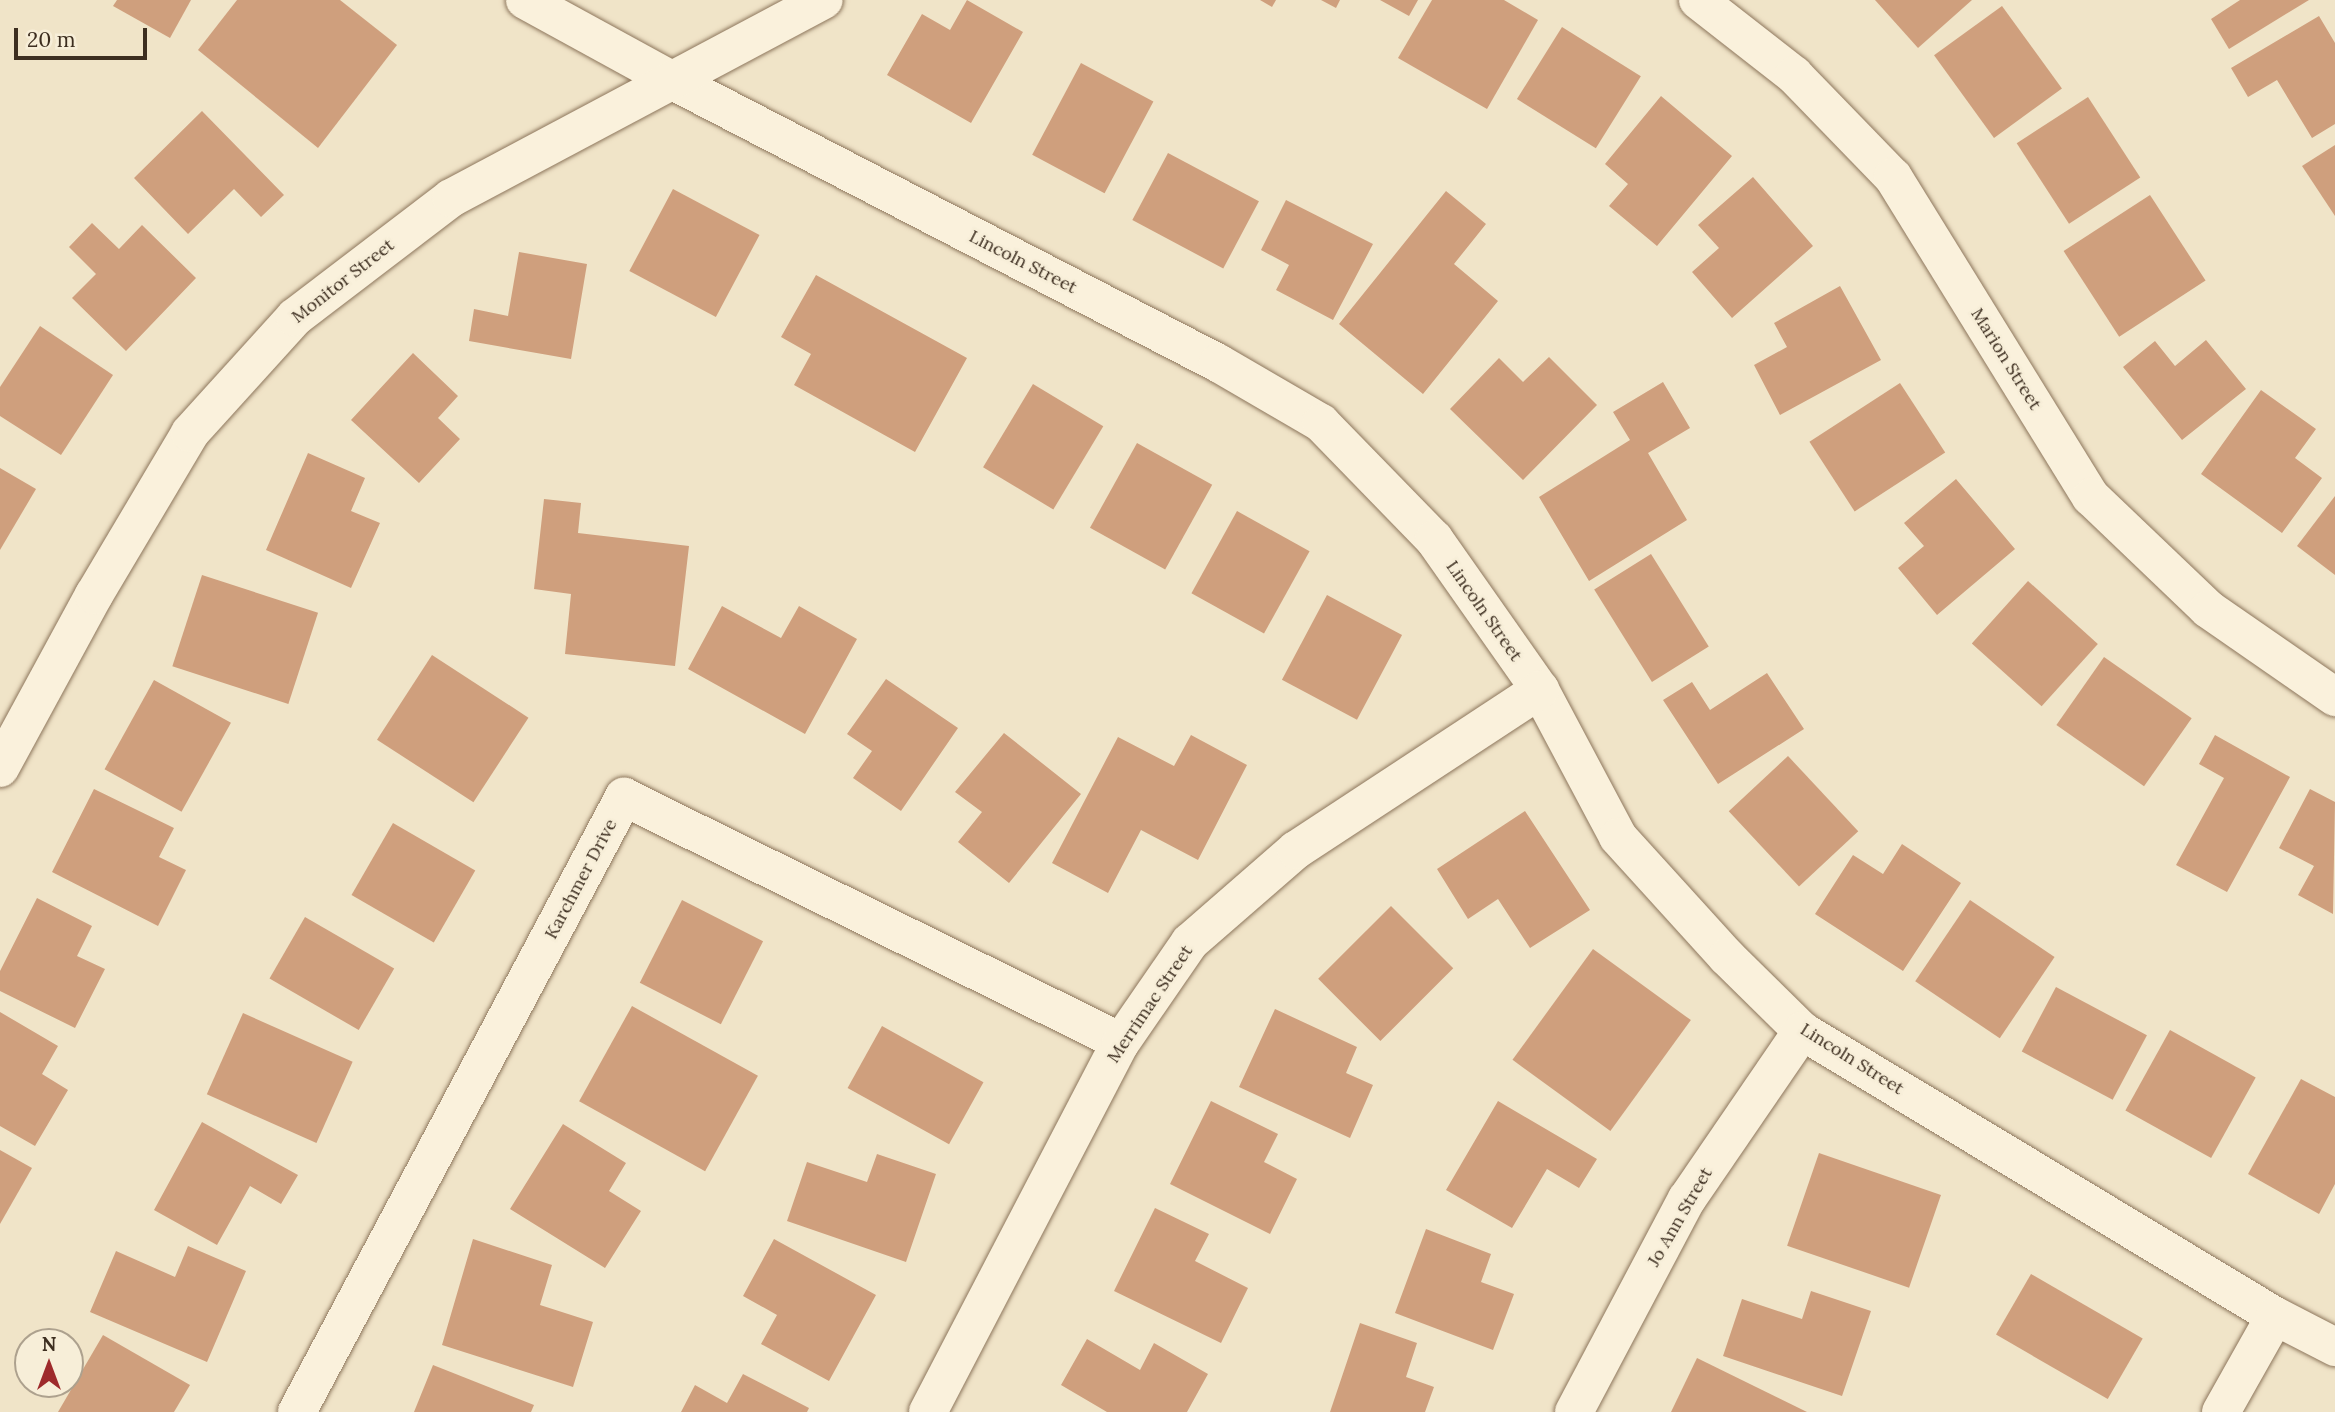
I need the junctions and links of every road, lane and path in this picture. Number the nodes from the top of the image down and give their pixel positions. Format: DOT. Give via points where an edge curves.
graph roads {
  1 [pos="525,0"];
  2 [pos="824,0"];
  3 [pos="1698,0"];
  4 [pos="673,81"];
  5 [pos="1540,690"];
  6 [pos="2335,697"];
  7 [pos="0,768"];
  8 [pos="1802,1031"];
  9 [pos="1121,1042"];
  10 [pos="2275,1316"];
  11 [pos="2335,1347"];
  12 [pos="296,1412"];
  13 [pos="929,1412"];
  14 [pos="1574,1412"];
  15 [pos="2221,1412"];
  1 -- 4 [label="street, Lincoln Street"];
  2 -- 4 [label="street, Monitor Street"];
  3 -- 6 [label="street, Marion Street" via="1794,75 1893,177 2091,497 2208,609"];
  4 -- 5 [label="street, Lincoln Street" via="1206,356 1321,423 1434,539"];
  4 -- 7 [label="street, Monitor Street" via="451,198 295,317 190,433 94,595"];
  5 -- 8 [label="street, Lincoln Street" via="1618,837"];
  5 -- 9 [label="street, Merrimac Street" via="1296,850 1190,942"];
  8 -- 10 [label="street, Lincoln Street"];
  8 -- 14 [label="street, Jo Ann Street" via="1687,1199"];
  9 -- 12 [label="street, Karchmer Drive" via="624,797"];
  9 -- 13 [label="street, Merrimac Street"];
  10 -- 11 [label="street, Lincoln Street"];
  10 -- 15 [label="street"];
}
